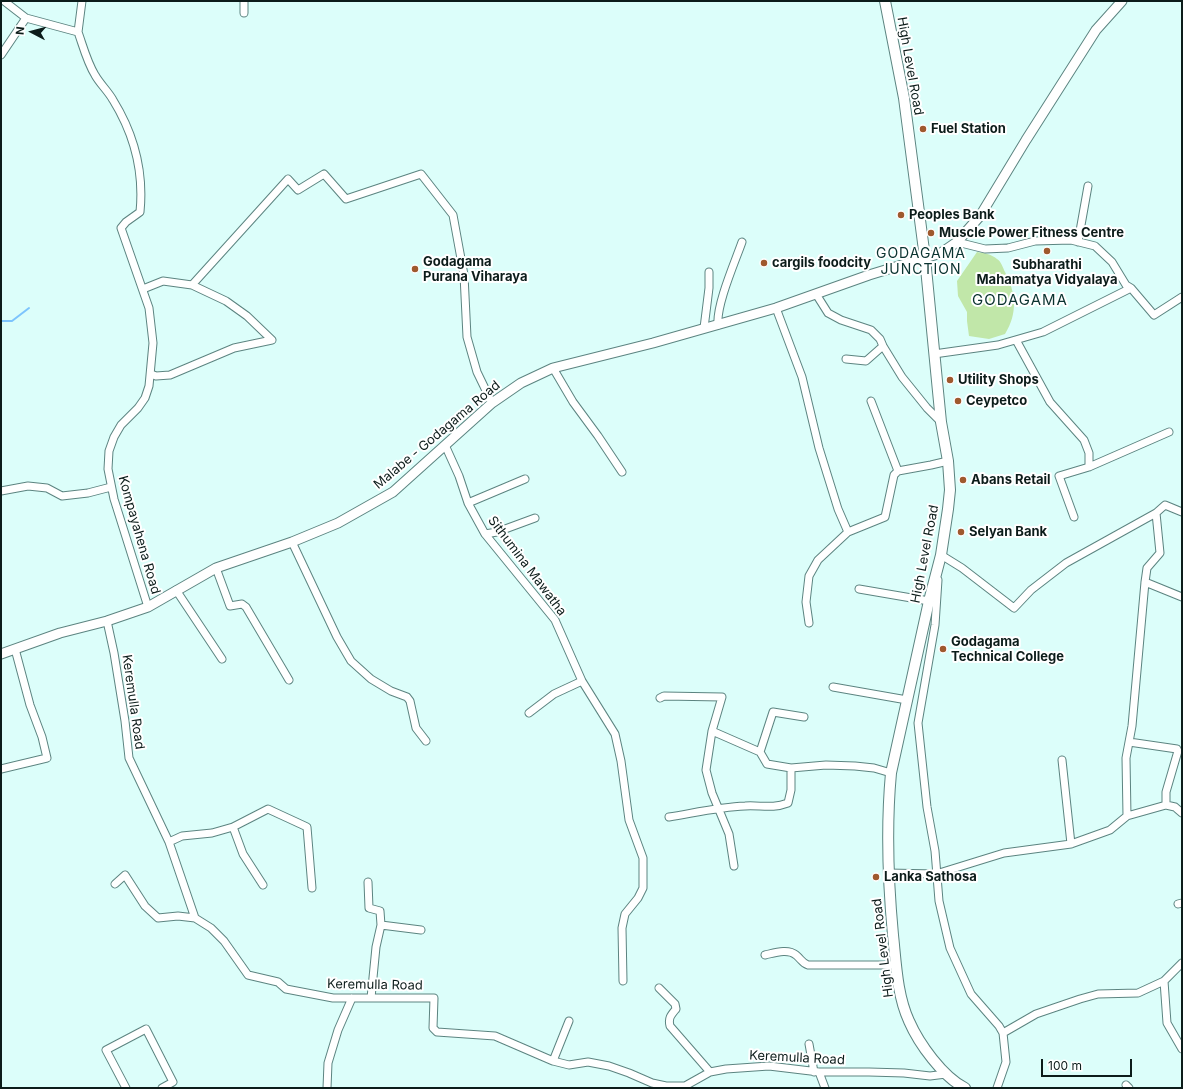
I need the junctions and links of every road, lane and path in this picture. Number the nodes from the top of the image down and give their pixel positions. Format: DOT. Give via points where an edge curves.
graph roads {
  1 [pos="4,1"];
  2 [pos="82,1"];
  3 [pos="244,1"];
  4 [pos="885,1"];
  5 [pos="1122,1"];
  6 [pos="244,13"];
  7 [pos="26,18"];
  8 [pos="78,32"];
  9 [pos="1,55"];
  10 [pos="1088,186"];
  11 [pos="742,242"];
  12 [pos="957,242"];
  13 [pos="1078,242"];
  14 [pos="925,258"];
  15 [pos="709,272"];
  16 [pos="192,285"];
  17 [pos="1131,288"];
  18 [pos="143,289"];
  19 [pos="816,294"];
  20 [pos="1182,297"];
  21 [pos="776,308"];
  22 [pos="718,325"];
  23 [pos="704,328"];
  24 [pos="1016,340"];
  25 [pos="883,346"];
  26 [pos="934,354"];
  27 [pos="846,359"];
  28 [pos="553,368"];
  29 [pos="151,374"];
  30 [pos="872,401"];
  31 [pos="492,403"];
  32 [pos="941,422"];
  33 [pos="1169,432"];
  34 [pos="445,445"];
  35 [pos="948,461"];
  36 [pos="1089,467"];
  37 [pos="898,471"];
  38 [pos="622,472"];
  39 [pos="525,479"];
  40 [pos="111,487"];
  41 [pos="1,490"];
  42 [pos="468,503"];
  43 [pos="1182,512"];
  44 [pos="1156,513"];
  45 [pos="1074,517"];
  46 [pos="535,518"];
  47 [pos="848,532"];
  48 [pos="485,534"];
  49 [pos="292,542"];
  50 [pos="940,560"];
  51 [pos="216,568"];
  52 [pos="1145,582"];
  53 [pos="859,589"];
  54 [pos="176,590"];
  55 [pos="1182,597"];
  56 [pos="929,601"];
  57 [pos="148,607"];
  58 [pos="107,621"];
  59 [pos="809,623"];
  60 [pos="15,649"];
  61 [pos="1,654"];
  62 [pos="222,659"];
  63 [pos="289,680"];
  64 [pos="582,680"];
  65 [pos="833,687"];
  66 [pos="660,698"];
  67 [pos="907,700"];
  68 [pos="529,713"];
  69 [pos="804,717"];
  70 [pos="712,731"];
  71 [pos="426,741"];
  72 [pos="1129,742"];
  73 [pos="1180,748"];
  74 [pos="760,752"];
  75 [pos="1062,760"];
  76 [pos="791,768"];
  77 [pos="1,769"];
  78 [pos="891,773"];
  79 [pos="1166,805"];
  80 [pos="719,808"];
  81 [pos="1182,813"];
  82 [pos="1128,816"];
  83 [pos="668,818"];
  84 [pos="233,827"];
  85 [pos="169,842"];
  86 [pos="1071,844"];
  87 [pos="734,866"];
  88 [pos="888,873"];
  89 [pos="936,874"];
  90 [pos="368,882"];
  91 [pos="115,884"];
  92 [pos="262,885"];
  93 [pos="312,888"];
  94 [pos="195,918"];
  95 [pos="381,925"];
  96 [pos="421,930"];
  97 [pos="764,955"];
  98 [pos="1182,963"];
  99 [pos="896,965"];
  100 [pos="623,980"];
  101 [pos="1164,981"];
  102 [pos="658,988"];
  103 [pos="352,998"];
  104 [pos="371,998"];
  105 [pos="569,1021"];
  106 [pos="1003,1033"];
  107 [pos="809,1044"];
  108 [pos="1182,1049"];
  109 [pos="553,1060"];
  110 [pos="710,1072"];
  111 [pos="816,1072"];
  112 [pos="946,1074"];
  113 [pos="676,1087"];
  114 [pos="126,1088"];
  115 [pos="162,1088"];
  116 [pos="327,1088"];
  117 [pos="825,1088"];
  118 [pos="965,1088"];
  119 [pos="997,1088"];
  1 -- 7 [label="street"];
  2 -- 8 [label="street, Kompayahena Road"];
  3 -- 6 [label="street"];
  4 -- 14 [label="highway, High Level Road" via="904,98"];
  5 -- 12 [label="main road, Malabe - Godagama Road" via="1096,30 980,216"];
  7 -- 8 [label="street"];
  7 -- 9 [label="street"];
  8 -- 18 [label="street, Kompayahena Road" via="95,75 113,99 134,146 139,171 140,212 121,228"];
  10 -- 13 [label="street"];
  11 -- 22 [label="street" via="726,287"];
  12 -- 13 [label="street" via="985,249 1008,248 1035,241"];
  12 -- 14 [label="main road, Malabe - Godagama Road" via="941,253"];
  13 -- 17 [label="street" via="1095,246 1112,262 1126,285"];
  14 -- 19 [label="main road, Malabe - Godagama Road"];
  14 -- 26 [label="highway, High Level Road"];
  15 -- 23 [label="street" via="710,288"];
  16 -- 18 [label="street" via="163,281"];
  16 -- 29 [label="street" via="226,301 272,340 234,348 170,375"];
  16 -- 31 [label="street" via="288,179 298,190 324,174 346,199 420,174 453,214 464,275 467,337 477,372"];
  17 -- 20 [label="street" via="1154,315"];
  17 -- 24 [label="street" via="1043,332"];
  18 -- 29 [label="street, Kompayahena Road" via="149,308 154,343"];
  19 -- 21 [label="main road, Malabe - Godagama Road"];
  19 -- 25 [label="street" via="828,313 871,330"];
  21 -- 22 [label="main road, Malabe - Godagama Road"];
  21 -- 47 [label="street" via="802,376 819,448"];
  22 -- 23 [label="main road, Malabe - Godagama Road"];
  23 -- 28 [label="main road, Malabe - Godagama Road"];
  24 -- 26 [label="street"];
  24 -- 36 [label="street" via="1050,402 1084,440 1089,453"];
  25 -- 27 [label="street" via="866,361"];
  25 -- 32 [label="street" via="902,376"];
  26 -- 32 [label="highway, High Level Road"];
  28 -- 31 [label="main road, Malabe - Godagama Road" via="521,382"];
  28 -- 38 [label="street" via="573,402"];
  29 -- 40 [label="street, Kompayahena Road" via="145,398 121,425 109,451"];
  30 -- 37 [label="street"];
  31 -- 34 [label="main road, Malabe - Godagama Road"];
  32 -- 35 [label="highway, High Level Road"];
  33 -- 36 [label="street"];
  34 -- 42 [label="street, Sithumina Mawatha"];
  34 -- 49 [label="main road, Malabe - Godagama Road" via="393,492 338,523"];
  35 -- 37 [label="street"];
  35 -- 50 [label="highway, High Level Road" via="950,490"];
  36 -- 45 [label="street" via="1059,476"];
  37 -- 47 [label="street" via="894,475 885,516"];
  39 -- 42 [label="street"];
  40 -- 41 [label="street" via="62,496 47,488 28,486"];
  40 -- 57 [label="street, Kompayahena Road"];
  42 -- 48 [label="street, Sithumina Mawatha"];
  43 -- 44 [label="street" via="1165,505"];
  44 -- 50 [label="street" via="1066,563 1031,590 1014,608 962,568"];
  44 -- 52 [label="street" via="1160,553 1147,568"];
  46 -- 48 [label="street"];
  47 -- 59 [label="street" via="818,560 809,576 806,602"];
  48 -- 64 [label="street, Sithumina Mawatha" via="555,620"];
  49 -- 51 [label="main road, Malabe - Godagama Road"];
  49 -- 71 [label="street" via="351,661 371,679 407,697 416,728"];
  50 -- 56 [label="highway, High Level Road"];
  50 -- 89 [label="street" via="935,625 918,723"];
  51 -- 54 [label="main road, Malabe - Godagama Road"];
  51 -- 63 [label="street" via="230,606 242,604 246,607"];
  52 -- 55 [label="street"];
  52 -- 72 [label="street"];
  53 -- 56 [label="street"];
  54 -- 57 [label="main road, Malabe - Godagama Road"];
  54 -- 62 [label="street"];
  56 -- 67 [label="highway, High Level Road"];
  57 -- 58 [label="main road, Malabe - Godagama Road"];
  58 -- 60 [label="main road, Malabe - Godagama Road" via="60,633"];
  58 -- 85 [label="street, Keremulla Road" via="123,706 129,758"];
  60 -- 61 [label="main road, Malabe - Godagama Road"];
  60 -- 77 [label="street" via="47,758"];
  64 -- 68 [label="street" via="554,694"];
  64 -- 100 [label="street, Sithumina Mawatha" via="615,734 629,820 642,858 643,888 625,914 622,928"];
  65 -- 67 [label="street"];
  66 -- 70 [label="street" via="722,697"];
  67 -- 78 [label="highway, High Level Road"];
  69 -- 74 [label="street" via="773,712"];
  70 -- 74 [label="street"];
  70 -- 80 [label="street" via="706,770"];
  72 -- 73 [label="street"];
  72 -- 82 [label="street" via="1126,758"];
  73 -- 79 [label="street" via="1166,792"];
  74 -- 76 [label="street" via="767,764"];
  75 -- 86 [label="street"];
  76 -- 78 [label="street" via="855,766"];
  76 -- 80 [label="street" via="788,803 777,807"];
  78 -- 88 [label="highway, High Level Road"];
  79 -- 81 [label="street" via="1176,807"];
  79 -- 82 [label="street"];
  80 -- 83 [label="street"];
  80 -- 87 [label="street" via="729,834"];
  82 -- 86 [label="street" via="1110,830"];
  84 -- 85 [label="street" via="212,833 182,836"];
  84 -- 92 [label="street" via="243,854"];
  84 -- 93 [label="street" via="268,809 307,827"];
  85 -- 94 [label="street, Keremulla Road"];
  86 -- 89 [label="street" via="1004,853"];
  88 -- 89 [label="street"];
  88 -- 99 [label="highway, High Level Road"];
  89 -- 106 [label="street" via="939,902 950,948 971,994"];
  90 -- 95 [label="street" via="369,908 380,911"];
  91 -- 94 [label="street, Keremulla Road" via="125,874 145,906 158,918"];
  94 -- 103 [label="street, Keremulla Road" via="211,928 224,941 248,975 278,982 286,989 334,998"];
  95 -- 96 [label="street"];
  95 -- 104 [label="street"];
  97 -- 99 [label="street" via="780,951 791,952 808,965"];
  98 -- 101 [label="street"];
  99 -- 112 [label="highway, High Level Road" via="909,1021 927,1053"];
  101 -- 106 [label="street" via="1138,993 1098,994 1080,999 1036,1014"];
  101 -- 108 [label="street" via="1166,1024"];
  102 -- 110 [label="street" via="676,1004 676,1009 668,1021 670,1026"];
  103 -- 104 [label="street, Keremulla Road"];
  103 -- 116 [label="street" via="338,1030 328,1063"];
  104 -- 109 [label="street, Keremulla Road" via="434,998 433,1028 437,1032 495,1036"];
  105 -- 109 [label="street"];
  106 -- 119 [label="street" via="1006,1062"];
  107 -- 111 [label="street"];
  109 -- 113 [label="street, Keremulla Road" via="569,1065 588,1062 610,1066 652,1082"];
  110 -- 111 [label="street, Keremulla Road" via="769,1066"];
  110 -- 113 [label="street, Keremulla Road" via="685,1086"];
  111 -- 112 [label="street, Keremulla Road" via="904,1073 930,1076"];
  111 -- 117 [label="street"];
  112 -- 118 [label="highway, High Level Road"];
  114 -- 115 [label="street" via="106,1050 146,1029 173,1082"];
}
